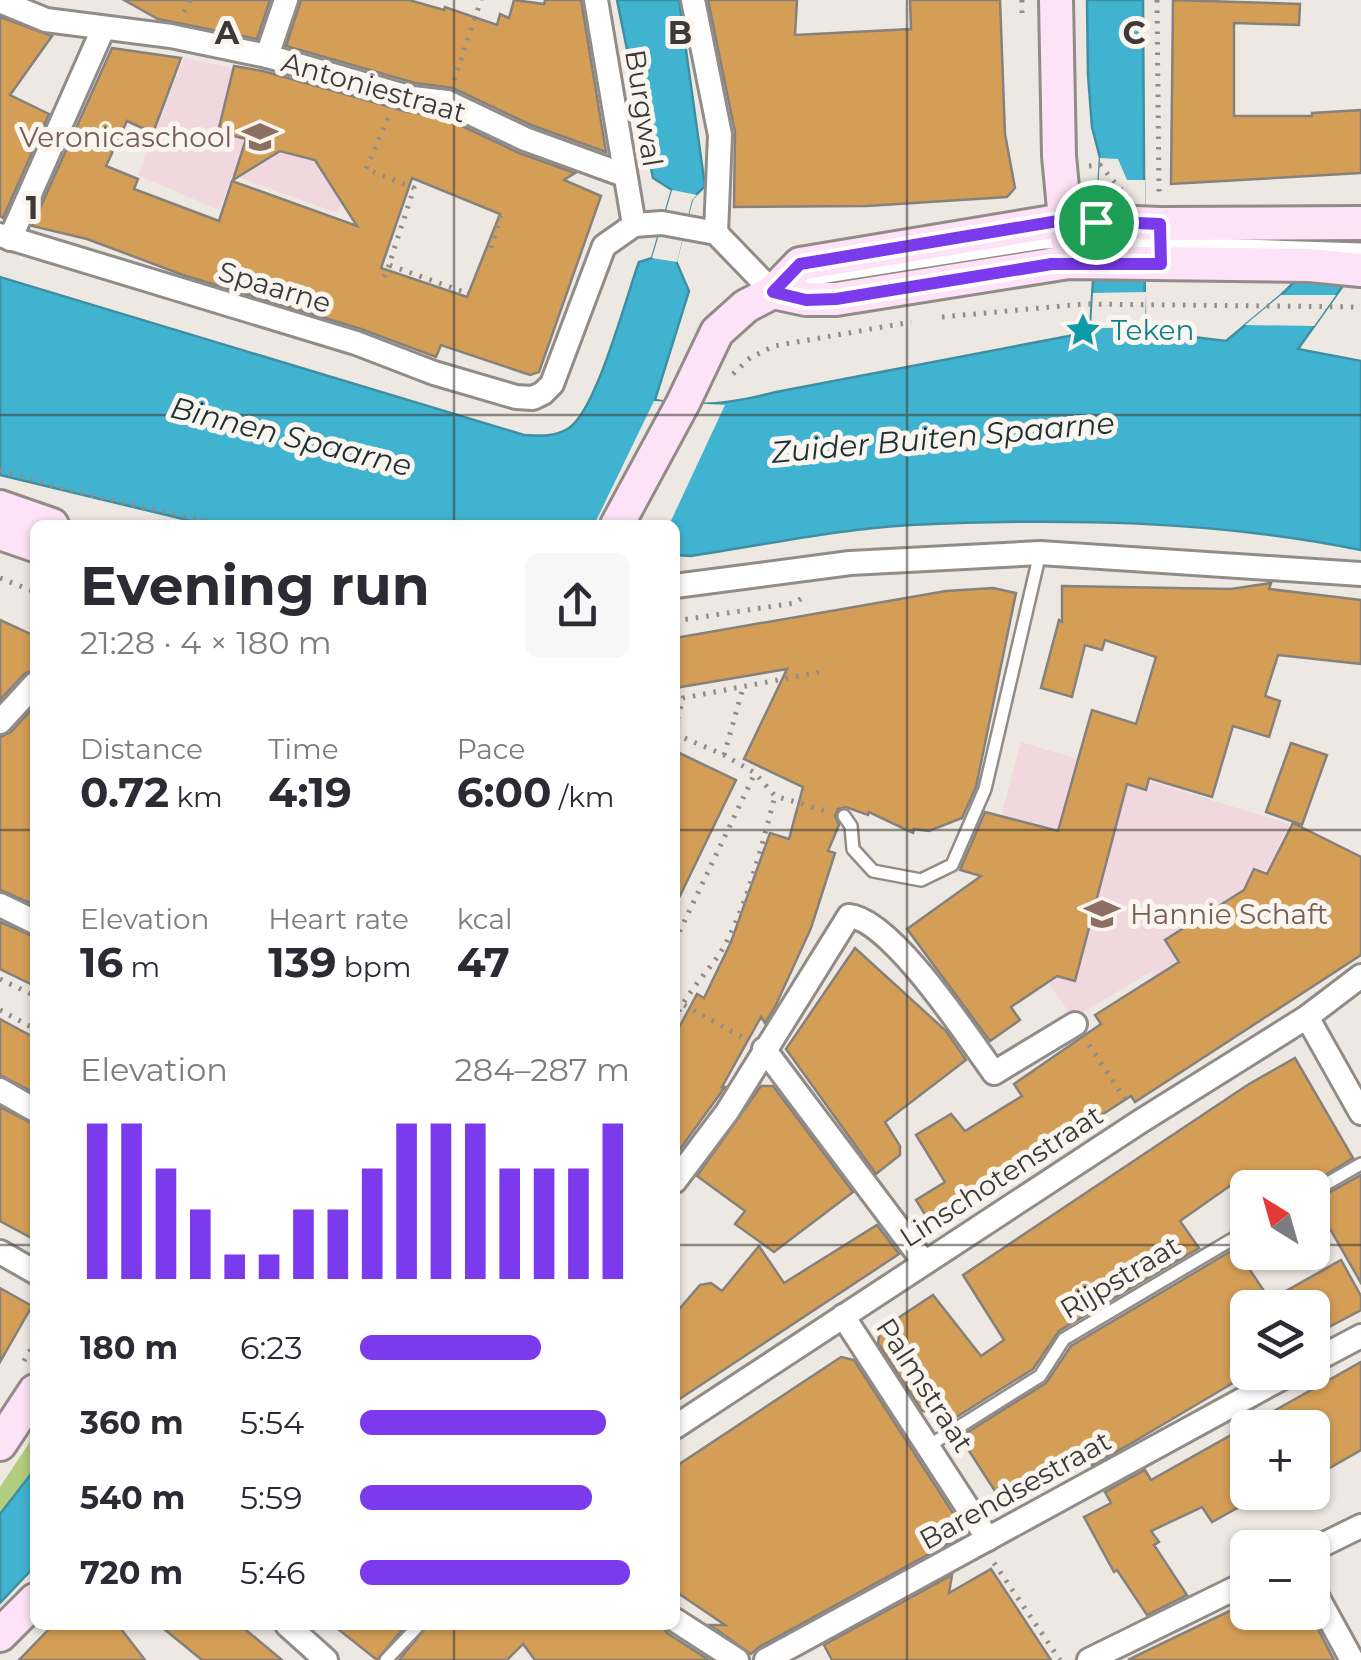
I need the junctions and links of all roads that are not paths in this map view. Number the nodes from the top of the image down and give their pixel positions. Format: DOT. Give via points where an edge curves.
graph roads {
  1 [pos="286,0"];
  2 [pos="596,0"];
  3 [pos="693,0"];
  4 [pos="1056,0"];
  5 [pos="0,1"];
  6 [pos="103,29"];
  7 [pos="268,56"];
  8 [pos="624,176"];
  9 [pos="634,225"];
  10 [pos="716,233"];
  11 [pos="5,237"];
  12 [pos="1148,237"];
  13 [pos="1359,240"];
  14 [pos="1081,242"];
  15 [pos="773,292"];
  16 [pos="0,507"];
  17 [pos="38,520"];
  18 [pos="622,520"];
  19 [pos="0,533"];
  20 [pos="30,543"];
  21 [pos="1040,553"];
  22 [pos="1361,574"];
  23 [pos="680,585"];
  24 [pos="30,689"];
  25 [pos="0,722"];
  26 [pos="844,816"];
  27 [pos="0,905"];
  28 [pos="30,920"];
  29 [pos="1361,976"];
  30 [pos="1307,1017"];
  31 [pos="1074,1024"];
  32 [pos="764,1049"];
  33 [pos="0,1090"];
  34 [pos="30,1107"];
  35 [pos="1361,1114"];
  36 [pos="1361,1164"];
  37 [pos="680,1174"];
  38 [pos="1330,1182"];
  39 [pos="1230,1241"];
  40 [pos="0,1252"];
  41 [pos="924,1262"];
  42 [pos="30,1269"];
  43 [pos="843,1316"];
  44 [pos="1361,1336"];
  45 [pos="1330,1352"];
  46 [pos="1261,1390"];
  47 [pos="30,1399"];
  48 [pos="680,1424"];
  49 [pos="0,1444"];
  50 [pos="930,1445"];
  51 [pos="1361,1526"];
  52 [pos="984,1540"];
  53 [pos="1330,1541"];
  54 [pos="1230,1591"];
  55 [pos="30,1605"];
  56 [pos="1330,1620"];
  57 [pos="680,1623"];
  58 [pos="293,1630"];
  59 [pos="415,1630"];
  60 [pos="0,1634"];
  61 [pos="326,1660"];
  62 [pos="386,1660"];
  63 [pos="737,1660"];
  64 [pos="766,1660"];
  65 [pos="1090,1660"];
  66 [pos="1352,1660"];
  1 -- 7 [label="street"];
  2 -- 8 [label="street, Burgwal"];
  3 -- 10 [label="street" via="720,135"];
  4 -- 14 [label="street" via="1059,156"];
  5 -- 6 [label="street, Antoniestraat" via="46,20"];
  6 -- 7 [label="street, Antoniestraat"];
  6 -- 11 [label="street"];
  7 -- 8 [label="street, Antoniestraat" via="447,102"];
  8 -- 9 [label="street, Burgwal"];
  9 -- 10 [label="street"];
  9 -- 11 [label="street, Spaarne" via="604,246 552,384 532,398"];
  10 -- 15 [label="street"];
  12 -- 13 [label="street"];
  12 -- 13 [label="street" via="1320,255"];
  12 -- 14 [label="street"];
  14 -- 15 [label="street" via="800,264"];
  15 -- 18 [label="street" via="728,319 707,350"];
  16 -- 17 [label="street"];
  19 -- 20 [label="street"];
  21 -- 22 [label="street"];
  21 -- 23 [label="street" via="866,562"];
  21 -- 26 [label="lane" via="985,789 952,865 921,880 872,872 853,849"];
  24 -- 25 [label="street"];
  27 -- 28 [label="street"];
  29 -- 30 [label="street, Linschotenstraat"];
  30 -- 35 [label="street"];
  30 -- 41 [label="street, Linschotenstraat"];
  31 -- 32 [label="street" via="994,1073 907,956 862,916 849,916"];
  32 -- 37 [label="street"];
  32 -- 41 [label="street"];
  33 -- 34 [label="street"];
  36 -- 38 [label="lane"];
  39 -- 50 [label="lane, Rijpstraat" via="1064,1339 1040,1376"];
  40 -- 42 [label="street"];
  41 -- 43 [label="street, Linschotenstraat"];
  43 -- 48 [label="street, Linschotenstraat"];
  43 -- 50 [label="street, Palmstraat"];
  44 -- 45 [label="street"];
  46 -- 52 [label="street, Barendsestraat"];
  47 -- 49 [label="street"];
  50 -- 52 [label="street, Palmstraat"];
  51 -- 53 [label="street"];
  52 -- 64 [label="street, Barendsestraat"];
  54 -- 65 [label="street"];
  55 -- 60 [label="street"];
  56 -- 66 [label="street"];
  57 -- 63 [label="street"];
  58 -- 61 [label="street"];
  59 -- 62 [label="lane"];
}
